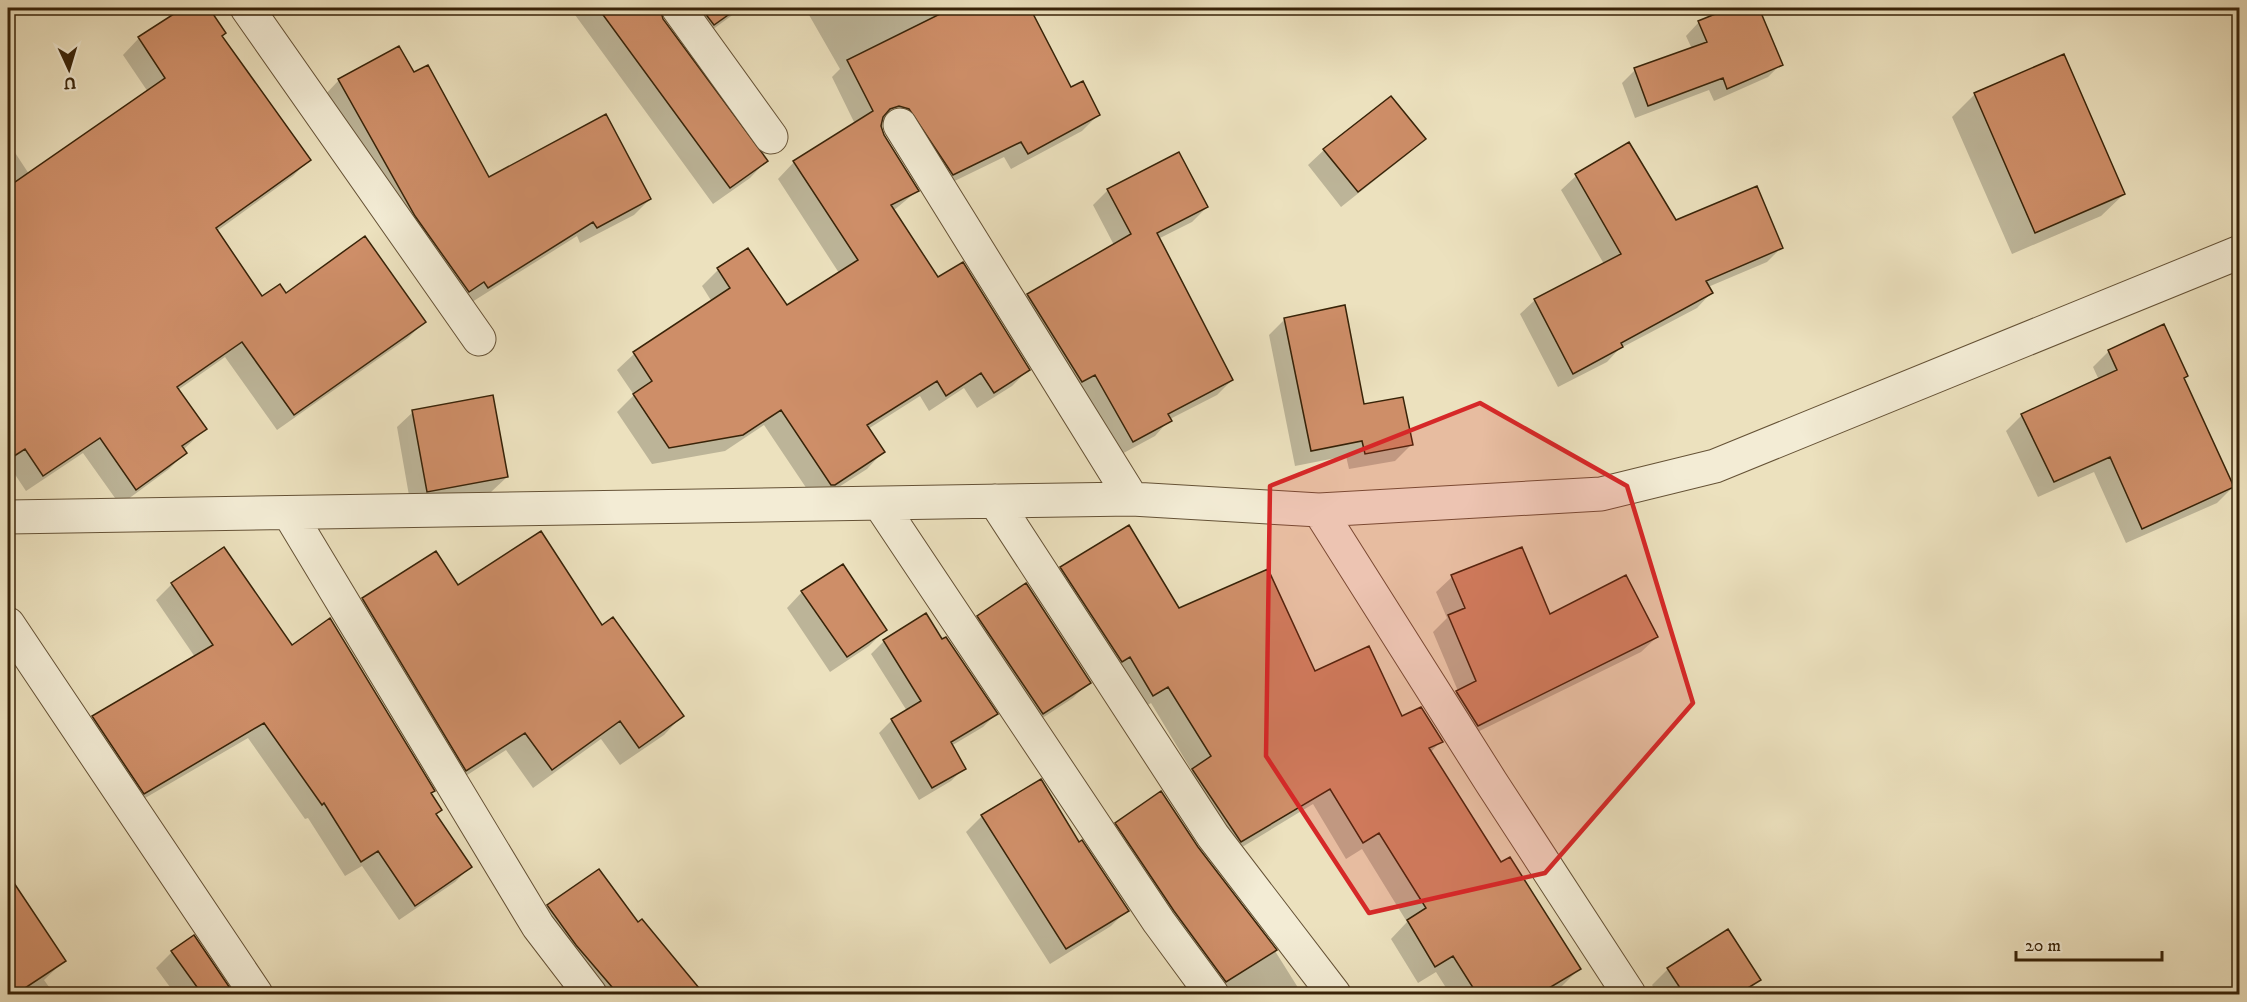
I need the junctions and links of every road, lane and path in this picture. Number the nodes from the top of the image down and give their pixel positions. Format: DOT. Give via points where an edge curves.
graph roads {
  1 [pos="247,8"];
  2 [pos="678,8"];
  3 [pos="900,126"];
  4 [pos="771,137"];
  5 [pos="2240,252"];
  6 [pos="479,339"];
  7 [pos="1132,499"];
  8 [pos="995,501"];
  9 [pos="880,504"];
  10 [pos="1319,510"];
  11 [pos="289,513"];
  12 [pos="8,517"];
  13 [pos="8,624"];
  14 [pos="256,994"];
  15 [pos="590,994"];
  16 [pos="1212,994"];
  17 [pos="1334,994"];
  18 [pos="1629,994"];
  1 -- 6 [label="street"];
  2 -- 4 [label="street"];
  3 -- 7 [label="street"];
  5 -- 10 [label="street" via="1715,466 1601,494"];
  7 -- 8 [label="street"];
  7 -- 10 [label="street"];
  8 -- 9 [label="street"];
  8 -- 17 [label="street" via="1213,836"];
  9 -- 11 [label="street"];
  9 -- 16 [label="street" via="1159,922"];
  10 -- 18 [label="street"];
  11 -- 12 [label="street"];
  11 -- 15 [label="street" via="538,926"];
  13 -- 14 [label="street"];
}
